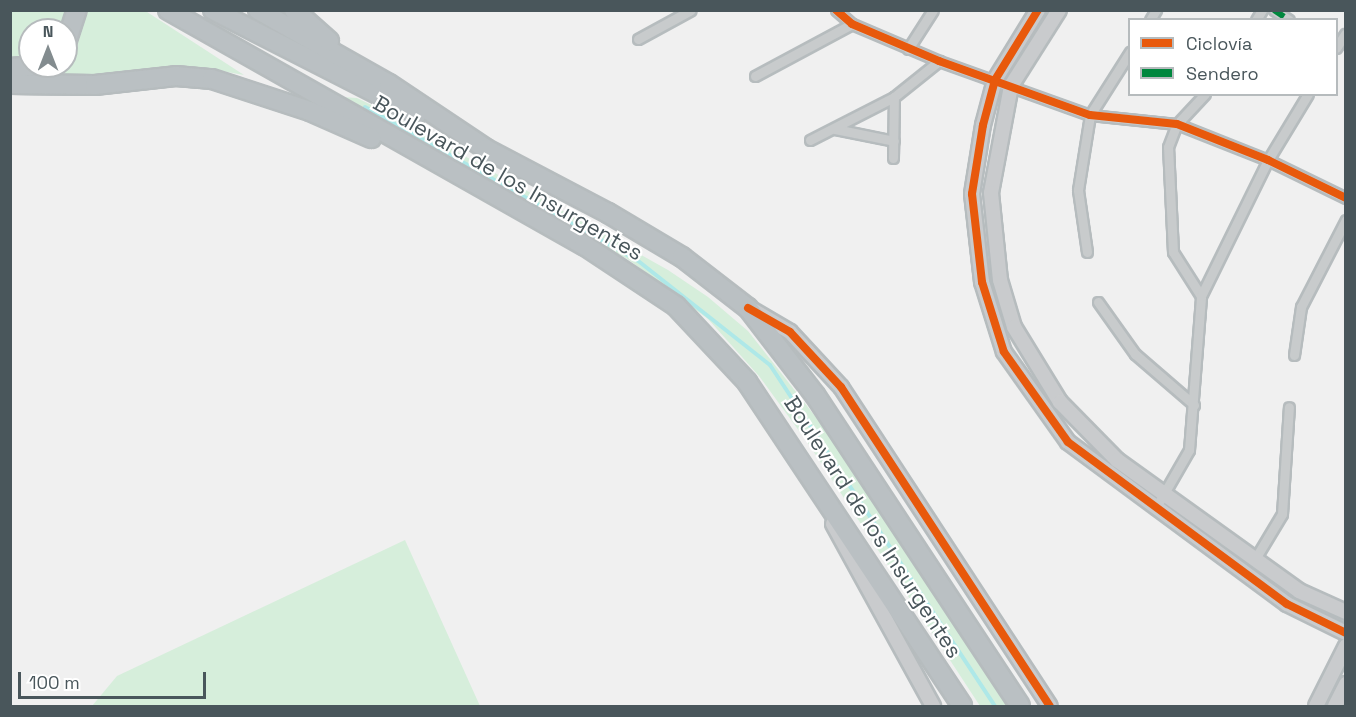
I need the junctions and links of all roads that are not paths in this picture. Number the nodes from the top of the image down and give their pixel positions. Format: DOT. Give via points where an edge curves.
graph roads {
  1 [pos="168,10"];
  2 [pos="213,10"];
  3 [pos="258,10"];
  4 [pos="294,10"];
  5 [pos="691,10"];
  6 [pos="836,10"];
  7 [pos="933,10"];
  8 [pos="1038,10"];
  9 [pos="1059,10"];
  10 [pos="852,24"];
  11 [pos="638,39"];
  12 [pos="908,50"];
  13 [pos="1128,55"];
  14 [pos="939,61"];
  15 [pos="755,76"];
  16 [pos="995,80"];
  17 [pos="10,84"];
  18 [pos="389,84"];
  19 [pos="1011,86"];
  20 [pos="1203,96"];
  21 [pos="1307,96"];
  22 [pos="894,97"];
  23 [pos="1090,115"];
  24 [pos="1177,124"];
  25 [pos="835,129"];
  26 [pos="810,140"];
  27 [pos="894,141"];
  28 [pos="486,149"];
  29 [pos="892,158"];
  30 [pos="1268,160"];
  31 [pos="460,177"];
  32 [pos="1346,198"];
  33 [pos="1346,220"];
  34 [pos="1087,252"];
  35 [pos="1201,296"];
  36 [pos="1098,302"];
  37 [pos="748,308"];
  38 [pos="1294,355"];
  39 [pos="1194,405"];
  40 [pos="1289,407"];
  41 [pos="814,478"];
  42 [pos="1165,494"];
  43 [pos="1155,509"];
  44 [pos="1255,559"];
  45 [pos="1346,612"];
  46 [pos="1346,633"];
  47 [pos="1346,646"];
  48 [pos="1346,684"];
  49 [pos="933,706"];
  50 [pos="962,706"];
  51 [pos="1020,706"];
  52 [pos="1050,706"];
  53 [pos="1318,706"];
  54 [pos="1335,706"];
  1 -- 31 [label="highway, Boulevard de los Insurgentes"];
  2 -- 28 [label="highway"];
  3 -- 18 [label="highway, Boulevard de los Insurgentes"];
  4 -- 18 [label="highway"];
  5 -- 11 [label="street"];
  6 -- 10 [label="street"];
  7 -- 12 [label="street"];
  8 -- 16 [label="street"];
  9 -- 19 [label="street"];
  10 -- 12 [label="street"];
  10 -- 15 [label="street"];
  12 -- 14 [label="street"];
  13 -- 23 [label="street"];
  14 -- 16 [label="street"];
  14 -- 22 [label="street"];
  16 -- 19 [label="street"];
  16 -- 43 [label="street" via="972,194 982,282 1004,352 1068,442"];
  17 -- 31 [label="highway" via="96,85 176,76 212,79 310,111"];
  18 -- 28 [label="highway, Boulevard de los Insurgentes"];
  19 -- 23 [label="street"];
  19 -- 42 [label="street" via="991,193 1000,280 1014,327 1060,402 1117,460"];
  20 -- 24 [label="street"];
  21 -- 30 [label="street"];
  22 -- 25 [label="street"];
  22 -- 27 [label="street"];
  23 -- 24 [label="street"];
  23 -- 34 [label="street" via="1078,190"];
  24 -- 30 [label="street"];
  24 -- 35 [label="street" via="1168,147 1173,252"];
  25 -- 26 [label="street"];
  25 -- 27 [label="street"];
  27 -- 29 [label="street"];
  28 -- 37 [label="highway, Boulevard de los Insurgentes" via="645,235"];
  30 -- 32 [label="street"];
  30 -- 35 [label="street"];
  31 -- 41 [label="highway, Boulevard de los Insurgentes" via="584,245 676,306 747,382"];
  33 -- 38 [label="street" via="1301,307"];
  35 -- 39 [label="street"];
  36 -- 39 [label="street" via="1135,354"];
  37 -- 51 [label="highway, Boulevard de los Insurgentes" via="815,395"];
  37 -- 52 [label="street" via="790,332 841,387"];
  39 -- 42 [label="street" via="1189,450"];
  40 -- 44 [label="street" via="1281,514"];
  41 -- 49 [label="street" via="818,494 861,580"];
  41 -- 50 [label="highway, Boulevard de los Insurgentes"];
  42 -- 43 [label="street"];
  42 -- 44 [label="street"];
  43 -- 46 [label="street" via="1287,604"];
  44 -- 45 [label="street" via="1299,591"];
  47 -- 53 [label="street"];
  48 -- 54 [label="street"];
}
